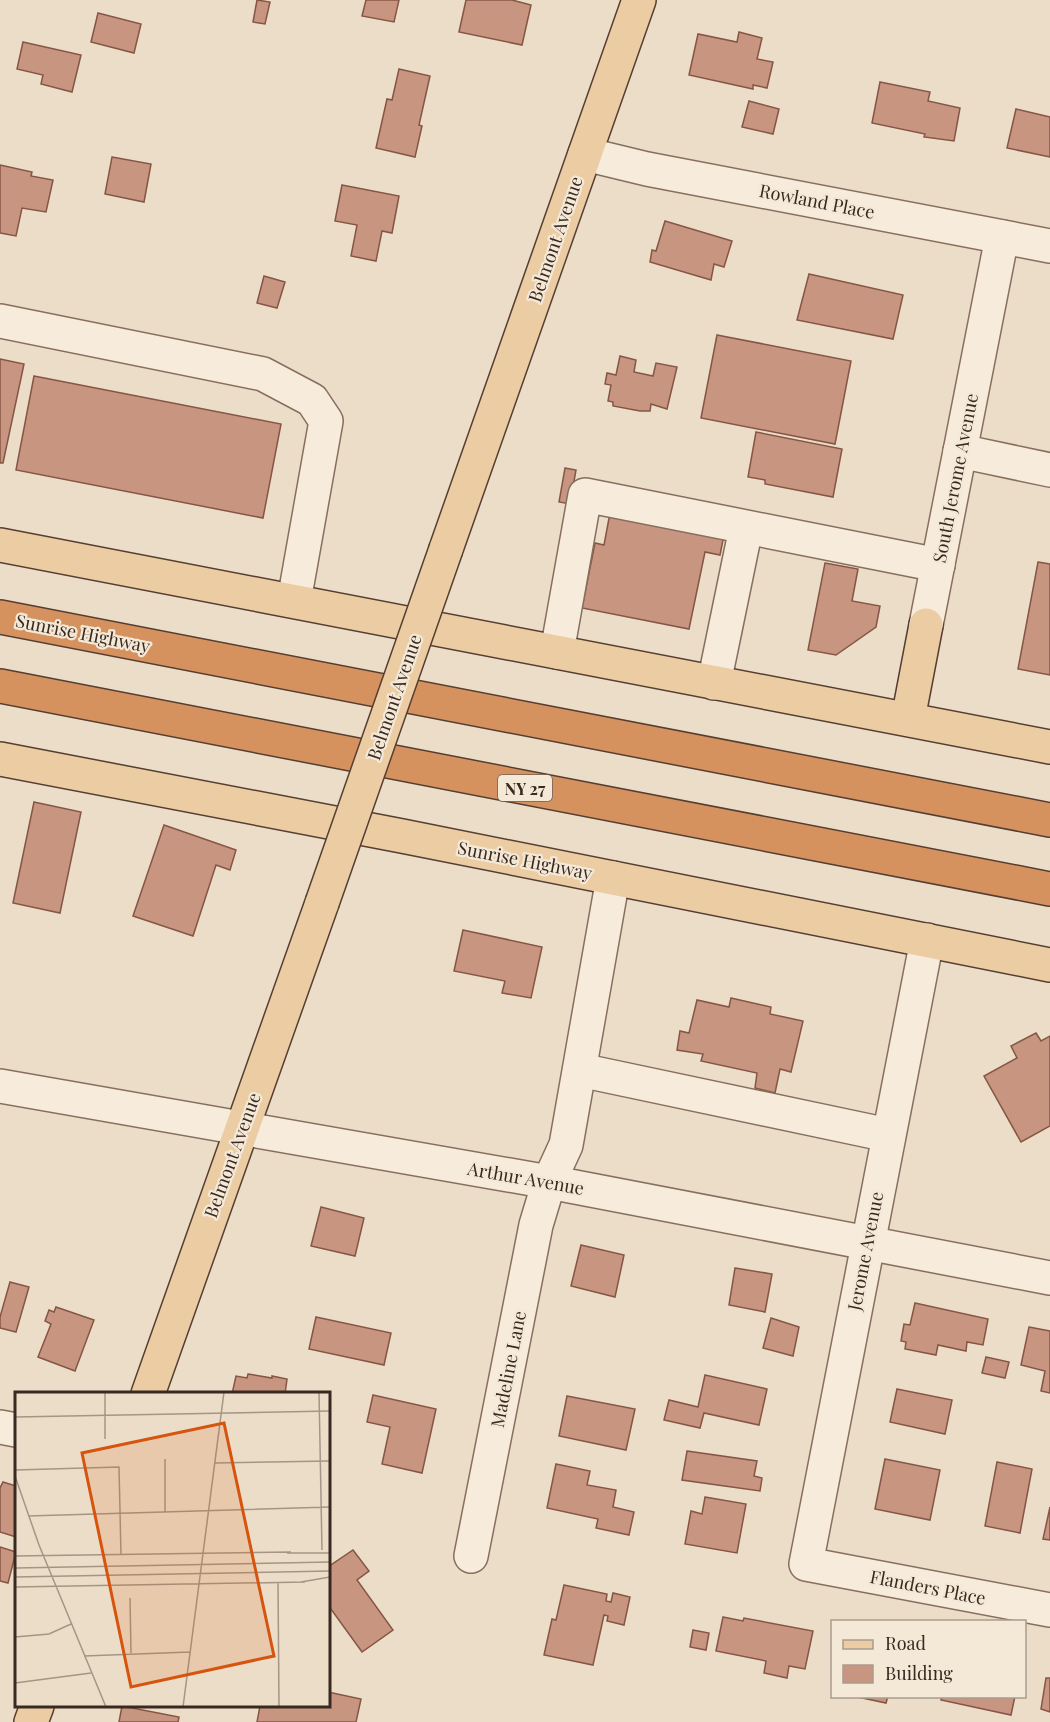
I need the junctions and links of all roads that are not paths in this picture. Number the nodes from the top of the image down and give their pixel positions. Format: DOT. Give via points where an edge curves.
graph roads {
  1 [pos="639,0"];
  2 [pos="585,154"];
  3 [pos="1002,237"];
  4 [pos="1050,246"];
  5 [pos="0,321"];
  6 [pos="960,451"];
  7 [pos="1050,470"];
  8 [pos="746,528"];
  9 [pos="0,545"];
  10 [pos="938,565"];
  11 [pos="294,601"];
  12 [pos="0,617"];
  13 [pos="926,625"];
  14 [pos="557,652"];
  15 [pos="714,683"];
  16 [pos="0,686"];
  17 [pos="908,719"];
  18 [pos="1050,747"];
  19 [pos="0,759"];
  20 [pos="1050,820"];
  21 [pos="613,878"];
  22 [pos="1050,889"];
  23 [pos="927,940"];
  24 [pos="1050,965"];
  25 [pos="580,1070"];
  26 [pos="0,1086"];
  27 [pos="241,1128"];
  28 [pos="888,1135"];
  29 [pos="549,1182"];
  30 [pos="867,1242"];
  31 [pos="1050,1278"];
  32 [pos="149,1392"];
  33 [pos="0,1427"];
  34 [pos="15,1430"];
  35 [pos="471,1556"];
  36 [pos="806,1564"];
  37 [pos="1050,1610"];
  38 [pos="37,1707"];
  39 [pos="31,1722"];
  1 -- 2 [label="main road, Belmont Avenue"];
  2 -- 3 [label="street, Rowland Place"];
  2 -- 27 [label="main road, Belmont Avenue, bridge"];
  3 -- 4 [label="street, Rowland Place"];
  3 -- 6 [label="street, South Jerome Avenue"];
  5 -- 11 [label="street" via="263,374 312,400 326,421"];
  6 -- 7 [label="street"];
  6 -- 10 [label="street, South Jerome Avenue"];
  8 -- 10 [label="street"];
  8 -- 14 [label="street" via="585,495"];
  8 -- 15 [label="street"];
  9 -- 11 [label="main road"];
  10 -- 13 [label="street, South Jerome Avenue"];
  11 -- 14 [label="main road"];
  12 -- 20 [label="highway, Sunrise Highway"];
  13 -- 17 [label="main road, South Jerome Avenue"];
  14 -- 15 [label="main road"];
  15 -- 17 [label="main road"];
  16 -- 22 [label="highway, NY 27"];
  17 -- 18 [label="main road"];
  19 -- 21 [label="main road, Sunrise Highway"];
  21 -- 23 [label="main road, Sunrise Highway"];
  21 -- 25 [label="street, Madeline Lane"];
  23 -- 24 [label="main road, Sunrise Highway"];
  23 -- 28 [label="street, Jerome Avenue"];
  25 -- 28 [label="street"];
  25 -- 29 [label="street, Madeline Lane" via="566,1145"];
  26 -- 27 [label="street, Arthur Avenue"];
  27 -- 29 [label="street, Arthur Avenue"];
  27 -- 32 [label="main road, Belmont Avenue"];
  28 -- 30 [label="street, Jerome Avenue"];
  29 -- 30 [label="street, Arthur Avenue"];
  29 -- 35 [label="street, Madeline Lane" via="536,1225"];
  30 -- 31 [label="street, Arthur Avenue"];
  30 -- 36 [label="street, Jerome Avenue"];
  33 -- 34 [label="street"];
  36 -- 37 [label="street, Flanders Place"];
  38 -- 39 [label="main road"];
}
